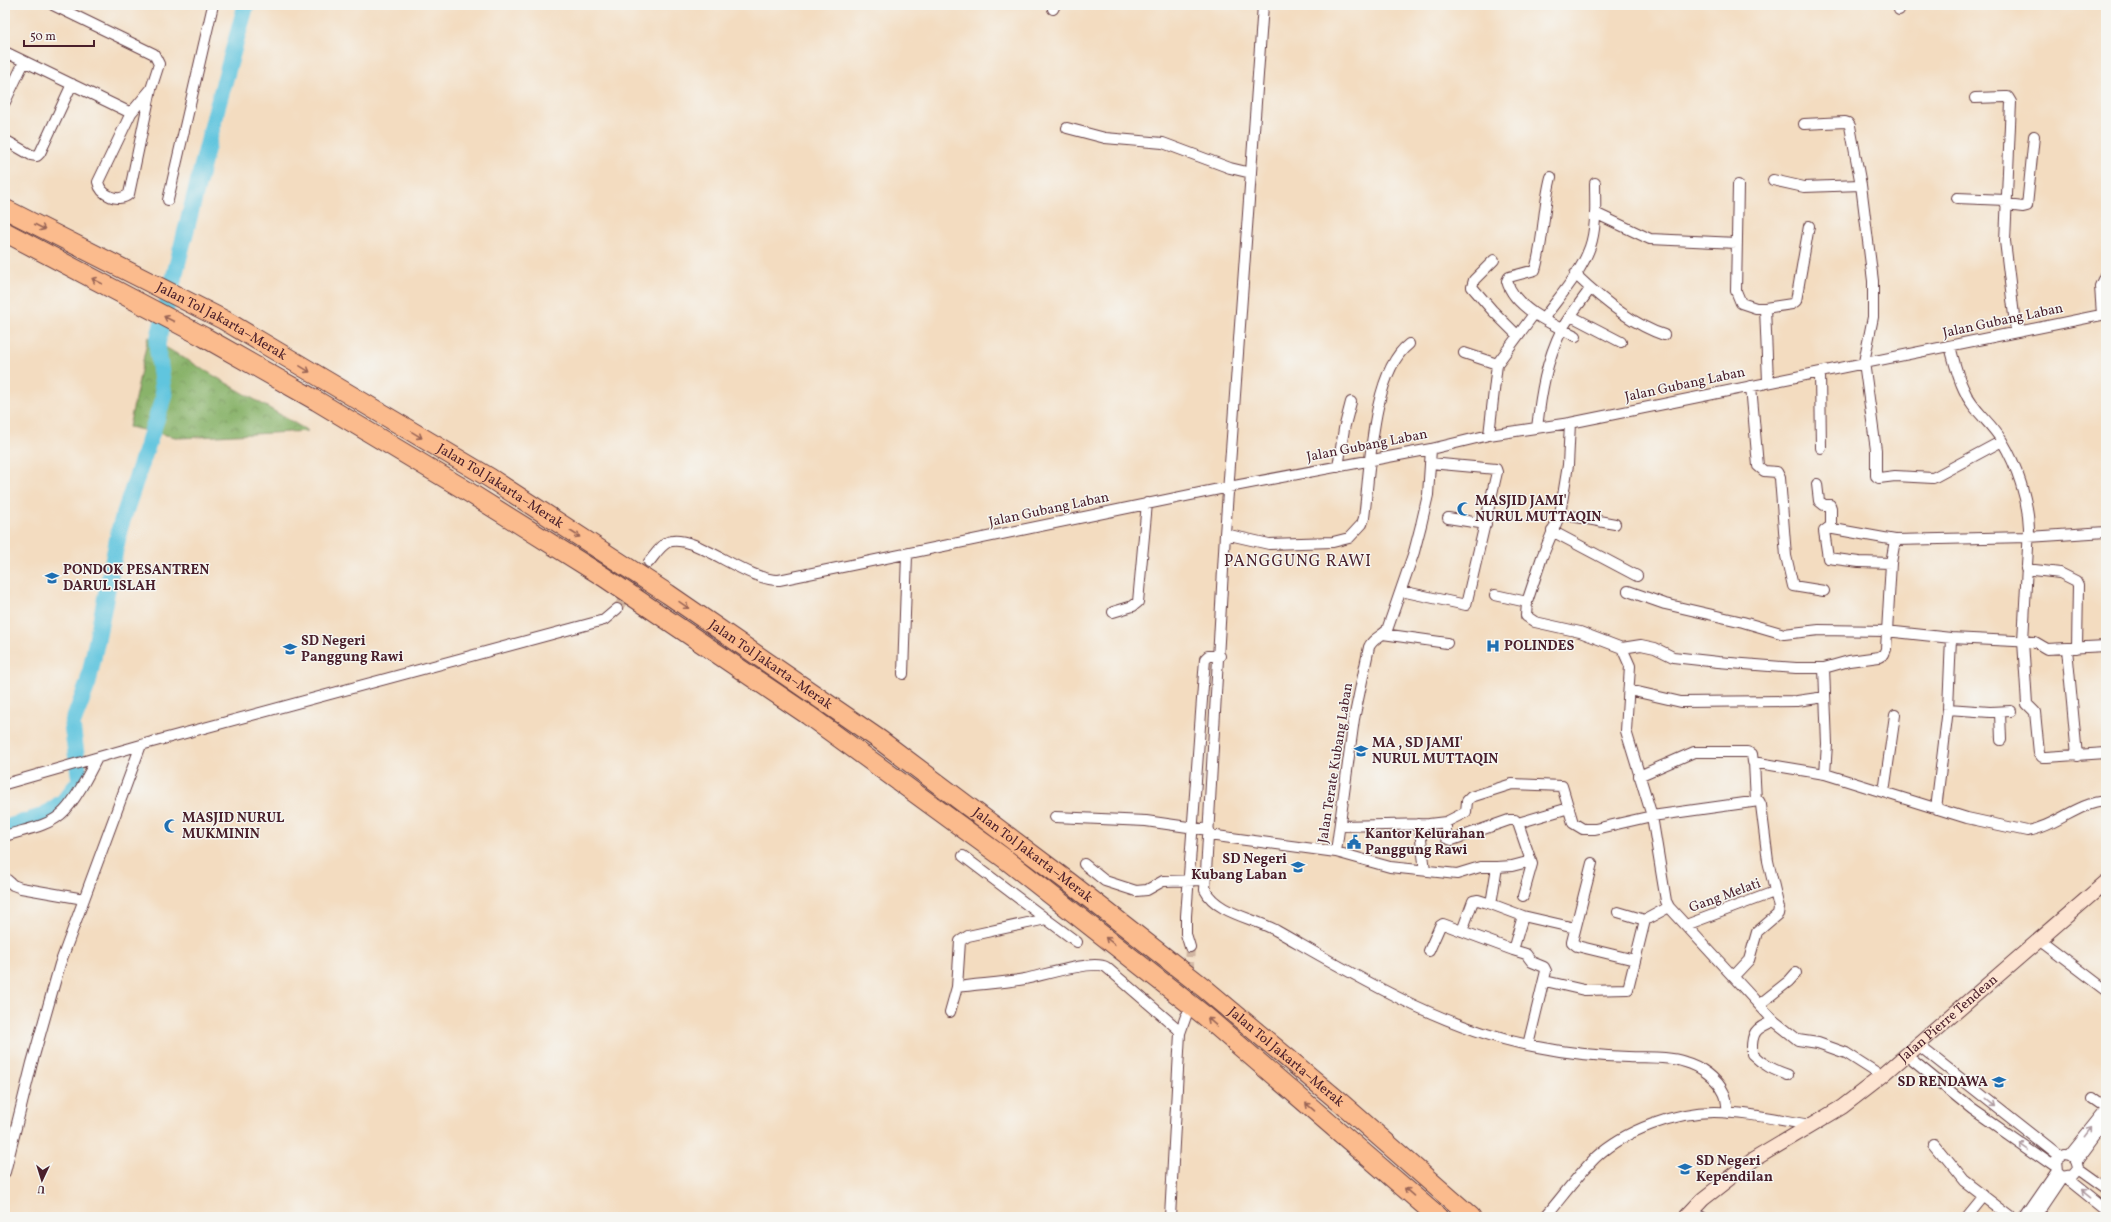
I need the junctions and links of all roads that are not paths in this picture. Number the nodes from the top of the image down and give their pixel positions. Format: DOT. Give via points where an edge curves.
graph roads {
  1 [pos="52,5"];
  2 [pos="213,5"];
  3 [pos="1263,5"];
  4 [pos="5,52"];
  5 [pos="24,62"];
  6 [pos="72,84"];
  7 [pos="151,89"];
  8 [pos="1976,98"];
  9 [pos="5,102"];
  10 [pos="132,113"];
  11 [pos="1804,124"];
  12 [pos="1067,128"];
  13 [pos="2034,136"];
  14 [pos="5,140"];
  15 [pos="1251,173"];
  16 [pos="1550,177"];
  17 [pos="1773,180"];
  18 [pos="1595,183"];
  19 [pos="1738,185"];
  20 [pos="1861,186"];
  21 [pos="1958,198"];
  22 [pos="168,200"];
  23 [pos="2006,202"];
  24 [pos="5,209"];
  25 [pos="1595,213"];
  26 [pos="1808,226"];
  27 [pos="5,232"];
  28 [pos="1737,243"];
  29 [pos="1494,260"];
  30 [pos="1575,274"];
  31 [pos="2106,274"];
  32 [pos="1590,288"];
  33 [pos="1765,308"];
  34 [pos="2104,314"];
  35 [pos="1539,316"];
  36 [pos="1571,316"];
  37 [pos="1562,329"];
  38 [pos="2016,332"];
  39 [pos="1517,335"];
  40 [pos="1664,335"];
  41 [pos="1576,336"];
  42 [pos="1621,342"];
  43 [pos="1409,344"];
  44 [pos="1950,346"];
  45 [pos="1464,353"];
  46 [pos="1864,362"];
  47 [pos="1497,364"];
  48 [pos="1820,372"];
  49 [pos="1768,381"];
  50 [pos="1751,386"];
  51 [pos="1351,402"];
  52 [pos="1570,423"];
  53 [pos="1537,428"];
  54 [pos="1489,435"];
  55 [pos="2002,440"];
  56 [pos="1821,448"];
  57 [pos="1431,449"];
  58 [pos="1370,460"];
  59 [pos="1430,463"];
  60 [pos="1338,467"];
  61 [pos="1817,484"];
  62 [pos="1229,486"];
  63 [pos="1147,503"];
  64 [pos="1560,514"];
  65 [pos="1448,518"];
  66 [pos="1486,524"];
  67 [pos="1615,524"];
  68 [pos="1831,529"];
  69 [pos="1552,531"];
  70 [pos="2106,532"];
  71 [pos="1225,534"];
  72 [pos="2028,537"];
  73 [pos="1895,540"];
  74 [pos="907,554"];
  75 [pos="649,562"];
  76 [pos="1891,563"];
  77 [pos="2026,569"];
  78 [pos="1637,576"];
  79 [pos="1628,590"];
  80 [pos="1401,591"];
  81 [pos="1824,591"];
  82 [pos="1495,595"];
  83 [pos="1527,602"];
  84 [pos="617,608"];
  85 [pos="1113,612"];
  86 [pos="1886,631"];
  87 [pos="1385,632"];
  88 [pos="1952,638"];
  89 [pos="2023,641"];
  90 [pos="1447,643"];
  91 [pos="2106,646"];
  92 [pos="1622,648"];
  93 [pos="2072,648"];
  94 [pos="1220,656"];
  95 [pos="1824,668"];
  96 [pos="902,674"];
  97 [pos="1629,690"];
  98 [pos="1825,697"];
  99 [pos="1948,709"];
  100 [pos="2011,711"];
  101 [pos="2000,712"];
  102 [pos="1895,715"];
  103 [pos="2002,740"];
  104 [pos="141,745"];
  105 [pos="2106,753"];
  106 [pos="2077,756"];
  107 [pos="94,759"];
  108 [pos="1754,762"];
  109 [pos="1825,774"];
  110 [pos="1639,776"];
  111 [pos="5,784"];
  112 [pos="1884,792"];
  113 [pos="2106,800"];
  114 [pos="1756,801"];
  115 [pos="1569,808"];
  116 [pos="1936,809"];
  117 [pos="1652,816"];
  118 [pos="1055,817"];
  119 [pos="1446,822"];
  120 [pos="1518,823"];
  121 [pos="1419,824"];
  122 [pos="1340,826"];
  123 [pos="1201,830"];
  124 [pos="5,836"];
  125 [pos="1336,852"];
  126 [pos="963,856"];
  127 [pos="1531,861"];
  128 [pos="1592,863"];
  129 [pos="1084,864"];
  130 [pos="1497,867"];
  131 [pos="1425,870"];
  132 [pos="5,878"];
  133 [pos="1195,880"];
  134 [pos="2106,882"];
  135 [pos="1774,892"];
  136 [pos="1523,896"];
  137 [pos="84,899"];
  138 [pos="1491,904"];
  139 [pos="1669,908"];
  140 [pos="1618,912"];
  141 [pos="1523,916"];
  142 [pos="1046,919"];
  143 [pos="1645,920"];
  144 [pos="1686,925"];
  145 [pos="1575,928"];
  146 [pos="1462,931"];
  147 [pos="2039,939"];
  148 [pos="1077,942"];
  149 [pos="1190,947"];
  150 [pos="1429,950"];
  151 [pos="1513,950"];
  152 [pos="1635,960"];
  153 [pos="1796,973"];
  154 [pos="1734,976"];
  155 [pos="1545,982"];
  156 [pos="957,987"];
  157 [pos="2106,990"];
  158 [pos="1760,1004"];
  159 [pos="950,1012"];
  160 [pos="1186,1016"];
  161 [pos="1774,1021"];
  162 [pos="1180,1033"];
  163 [pos="1917,1044"];
  164 [pos="1528,1045"];
  165 [pos="1906,1055"];
  166 [pos="1788,1075"];
  167 [pos="1882,1076"];
  168 [pos="1971,1086"];
  169 [pos="2093,1098"];
  170 [pos="1961,1100"];
  171 [pos="2106,1108"];
  172 [pos="1728,1113"];
  173 [pos="2106,1122"];
  174 [pos="1811,1125"];
  175 [pos="1934,1144"];
  176 [pos="2071,1161"];
  177 [pos="5,1172"];
  178 [pos="2060,1173"];
  179 [pos="2106,1189"];
  180 [pos="1983,1195"];
  181 [pos="2106,1210"];
  182 [pos="1693,1216"];
  183 [pos="1170,1217"];
  184 [pos="1438,1217"];
  185 [pos="1471,1217"];
  186 [pos="1545,1217"];
  187 [pos="1965,1217"];
  188 [pos="2011,1217"];
  189 [pos="2026,1217"];
  190 [pos="2035,1217"];
  1 -- 7 [label="street" via="154,54 159,64"];
  2 -- 22 [label="street"];
  3 -- 15 [label="street"];
  4 -- 5 [label="street"];
  5 -- 6 [label="street"];
  5 -- 9 [label="street"];
  6 -- 10 [label="street"];
  6 -- 14 [label="street" via="37,156"];
  7 -- 10 [label="street"];
  7 -- 10 [label="street" via="129,194 118,199 105,194 98,182"];
  8 -- 23 [label="street" via="2005,97 2011,102"];
  11 -- 20 [label="street" via="1848,123"];
  12 -- 15 [label="street" via="1105,138 1163,143 1230,168"];
  13 -- 23 [label="street" via="2027,206"];
  15 -- 62 [label="street"];
  16 -- 35 [label="street" via="1536,270 1509,277 1507,281 1514,295"];
  17 -- 20 [label="street" via="1804,186"];
  18 -- 25 [label="street"];
  19 -- 28 [label="street"];
  20 -- 46 [label="street" via="1873,306"];
  21 -- 23 [label="street"];
  23 -- 38 [label="street" via="2005,250"];
  24 -- 185 [label="highway, Jalan Tol Jakarta–Merak, one-way" via="224,320 496,483 668,594 880,740 1070,883 1204,988 1341,1102"];
  25 -- 28 [label="street" via="1650,239"];
  25 -- 30 [label="street" via="1590,246"];
  26 -- 33 [label="street" via="1796,301 1792,304"];
  184 -- 27 [label="highway, Jalan Tol Jakarta–Merak, one-way" via="1205,1016 1004,858 808,715 604,577 462,488 204,336"];
  28 -- 33 [label="street" via="1738,298 1747,306"];
  29 -- 39 [label="street" via="1474,280 1472,287"];
  30 -- 32 [label="street"];
  30 -- 35 [label="street"];
  31 -- 34 [label="street" via="2100,286"];
  32 -- 36 [label="street"];
  32 -- 40 [label="street" via="1641,325"];
  33 -- 49 [label="street"];
  34 -- 38 [label="street, Jalan Gubang Laban"];
  35 -- 37 [label="street"];
  35 -- 39 [label="street"];
  36 -- 37 [label="street"];
  36 -- 42 [label="street"];
  37 -- 41 [label="street"];
  37 -- 53 [label="street" via="1544,378"];
  38 -- 44 [label="street, Jalan Gubang Laban"];
  39 -- 47 [label="street"];
  43 -- 58 [label="street" via="1402,349 1387,376"];
  44 -- 46 [label="street, Jalan Gubang Laban"];
  44 -- 55 [label="street" via="1964,390 1974,407"];
  45 -- 47 [label="street"];
  46 -- 48 [label="street, Jalan Gubang Laban"];
  46 -- 55 [label="street" via="1875,442 1877,478 1933,478"];
  47 -- 54 [label="street"];
  48 -- 49 [label="street, Jalan Gubang Laban"];
  48 -- 56 [label="street"];
  49 -- 50 [label="street, Jalan Gubang Laban"];
  50 -- 52 [label="street, Jalan Gubang Laban"];
  50 -- 81 [label="street" via="1758,466 1764,471 1777,472 1780,478 1786,556 1793,586"];
  51 -- 60 [label="street"];
  52 -- 53 [label="street, Jalan Gubang Laban"];
  52 -- 64 [label="street" via="1568,465"];
  53 -- 54 [label="street, Jalan Gubang Laban"];
  54 -- 57 [label="street, Jalan Gubang Laban"];
  55 -- 72 [label="street" via="2018,476 2028,509"];
  57 -- 58 [label="street, Jalan Gubang Laban"];
  57 -- 59 [label="street"];
  58 -- 60 [label="street, Jalan Gubang Laban"];
  58 -- 71 [label="street" via="1364,518 1349,538 1333,542 1269,544"];
  59 -- 66 [label="street" via="1496,469"];
  59 -- 80 [label="street" via="1428,495"];
  60 -- 62 [label="street, Jalan Gubang Laban"];
  61 -- 68 [label="street" via="1819,501 1824,505 1830,505 1831,508"];
  62 -- 63 [label="street, Jalan Gubang Laban"];
  62 -- 71 [label="street"];
  63 -- 74 [label="street, Jalan Gubang Laban"];
  63 -- 85 [label="street" via="1138,602"];
  64 -- 67 [label="street"];
  64 -- 69 [label="street"];
  65 -- 66 [label="street"];
  66 -- 80 [label="street" via="1466,605"];
  68 -- 73 [label="street"];
  68 -- 76 [label="street" via="1824,531 1828,558"];
  69 -- 78 [label="street"];
  69 -- 83 [label="street"];
  70 -- 72 [label="street"];
  71 -- 94 [label="street"];
  72 -- 73 [label="street"];
  72 -- 77 [label="street"];
  73 -- 76 [label="street"];
  74 -- 75 [label="street, Jalan Gubang Laban" via="779,580 759,577 700,547 682,541 669,542 658,550"];
  74 -- 96 [label="street"];
  76 -- 86 [label="street"];
  77 -- 89 [label="street"];
  77 -- 93 [label="street" via="2060,573 2076,580 2078,586"];
  79 -- 86 [label="street" via="1665,604 1784,634 1819,630"];
  80 -- 87 [label="street"];
  82 -- 83 [label="street"];
  83 -- 92 [label="street" via="1528,619 1580,632"];
  84 -- 104 [label="street" via="604,620"];
  86 -- 88 [label="street"];
  86 -- 95 [label="street" via="1886,649 1879,657"];
  87 -- 90 [label="street"];
  87 -- 122 [label="street, Jalan Terate Kubang Laban" via="1372,642 1368,654 1354,719"];
  88 -- 89 [label="street"];
  88 -- 99 [label="street"];
  89 -- 93 [label="street" via="2037,643 2047,649"];
  89 -- 106 [label="street" via="2027,704 2036,712 2039,753 2042,757"];
  91 -- 93 [label="street"];
  92 -- 95 [label="street" via="1641,645 1655,648 1673,657 1796,668"];
  92 -- 97 [label="street" via="1630,666"];
  93 -- 106 [label="street"];
  94 -- 123 [label="street"];
  94 -- 123 [label="street" via="1208,656 1205,659"];
  95 -- 98 [label="street"];
  97 -- 98 [label="street" via="1681,702 1797,701"];
  97 -- 110 [label="street" via="1626,731"];
  98 -- 109 [label="street"];
  99 -- 101 [label="street"];
  99 -- 116 [label="street"];
  100 -- 101 [label="street"];
  101 -- 103 [label="street"];
  102 -- 112 [label="street"];
  104 -- 107 [label="street"];
  104 -- 137 [label="street"];
  105 -- 106 [label="street"];
  107 -- 111 [label="street"];
  107 -- 124 [label="street" via="73,800 60,816"];
  108 -- 109 [label="street"];
  108 -- 110 [label="street" via="1752,754 1747,752 1698,751"];
  108 -- 114 [label="street"];
  109 -- 112 [label="street"];
  110 -- 117 [label="street"];
  112 -- 116 [label="street"];
  113 -- 116 [label="street" via="2027,831"];
  114 -- 117 [label="street"];
  114 -- 135 [label="street" via="1761,805"];
  115 -- 117 [label="street" via="1573,823 1583,829 1595,829"];
  115 -- 119 [label="street" via="1560,785 1512,784 1471,797 1467,801 1466,812"];
  115 -- 120 [label="street"];
  117 -- 139 [label="street"];
  118 -- 123 [label="street, Jalan Terate Kubang Laban" via="1146,821"];
  119 -- 120 [label="street" via="1446,838 1452,840 1509,820"];
  119 -- 121 [label="street"];
  120 -- 127 [label="street"];
  121 -- 122 [label="street"];
  121 -- 131 [label="street"];
  122 -- 125 [label="street, Jalan Terate Kubang Laban"];
  123 -- 125 [label="street, Jalan Terate Kubang Laban"];
  123 -- 133 [label="street"];
  123 -- 133 [label="street"];
  125 -- 131 [label="street" via="1390,867"];
  126 -- 142 [label="street"];
  127 -- 130 [label="street"];
  127 -- 136 [label="street" via="1532,868"];
  128 -- 145 [label="street"];
  129 -- 133 [label="street" via="1105,881 1136,891 1147,890 1163,881"];
  130 -- 131 [label="street" via="1480,867 1457,874"];
  130 -- 138 [label="street"];
  132 -- 137 [label="street" via="21,888"];
  133 -- 149 [label="street" via="1186,927"];
  133 -- 164 [label="street" via="1213,902 1227,910 1276,930 1323,958 1417,1005 1475,1031"];
  134 -- 147 [label="street, Jalan Pierre Tendean"];
  135 -- 144 [label="street, Gang Melati"];
  135 -- 154 [label="street" via="1779,908 1778,914 1756,932 1749,960"];
  137 -- 177 [label="street" via="60,964"];
  138 -- 141 [label="street"];
  138 -- 146 [label="street" via="1473,901"];
  139 -- 143 [label="street"];
  139 -- 144 [label="street"];
  140 -- 143 [label="street"];
  141 -- 145 [label="street"];
  141 -- 151 [label="street"];
  142 -- 148 [label="street"];
  142 -- 156 [label="street" via="962,939"];
  143 -- 152 [label="street"];
  144 -- 154 [label="street"];
  145 -- 152 [label="street" via="1573,944"];
  146 -- 150 [label="street" via="1441,924"];
  146 -- 151 [label="street"];
  147 -- 157 [label="street"];
  147 -- 163 [label="street, Jalan Pierre Tendean"];
  151 -- 155 [label="street" via="1526,954 1532,962 1544,967"];
  152 -- 155 [label="street" via="1630,986 1625,989 1584,990"];
  153 -- 158 [label="street"];
  154 -- 158 [label="street"];
  155 -- 164 [label="street"];
  156 -- 159 [label="street"];
  156 -- 162 [label="street" via="1024,979 1078,967 1103,966"];
  158 -- 161 [label="street"];
  160 -- 162 [label="street"];
  161 -- 166 [label="street" via="1762,1025 1755,1032 1751,1041 1752,1054 1772,1069"];
  161 -- 167 [label="street" via="1798,1040 1818,1043 1846,1053"];
  162 -- 183 [label="street"];
  163 -- 165 [label="street, Jalan Pierre Tendean"];
  163 -- 168 [label="street"];
  164 -- 172 [label="street" via="1582,1054 1661,1058 1685,1062 1716,1080 1725,1094"];
  165 -- 167 [label="street, Jalan Pierre Tendean"];
  165 -- 170 [label="street"];
  167 -- 174 [label="street, Jalan Pierre Tendean" via="1842,1107"];
  168 -- 170 [label="street"];
  168 -- 176 [label="street, one-way"];
  169 -- 171 [label="street"];
  178 -- 170 [label="street, one-way"];
  176 -- 171 [label="street, one-way"];
  172 -- 174 [label="street"];
  172 -- 186 [label="street" via="1692,1114 1648,1126 1623,1137 1597,1156"];
  173 -- 176 [label="street"];
  174 -- 182 [label="street, Jalan Pierre Tendean" via="1753,1160 1702,1199"];
  175 -- 180 [label="street" via="1964,1181"];
  176 -- 178 [label="street"];
  176 -- 178 [label="street" via="2073,1176"];
  176 -- 179 [label="street"];
  181 -- 178 [label="street, one-way"];
  178 -- 189 [label="street"];
  178 -- 190 [label="street"];
  180 -- 187 [label="street"];
  180 -- 188 [label="street"];
}
